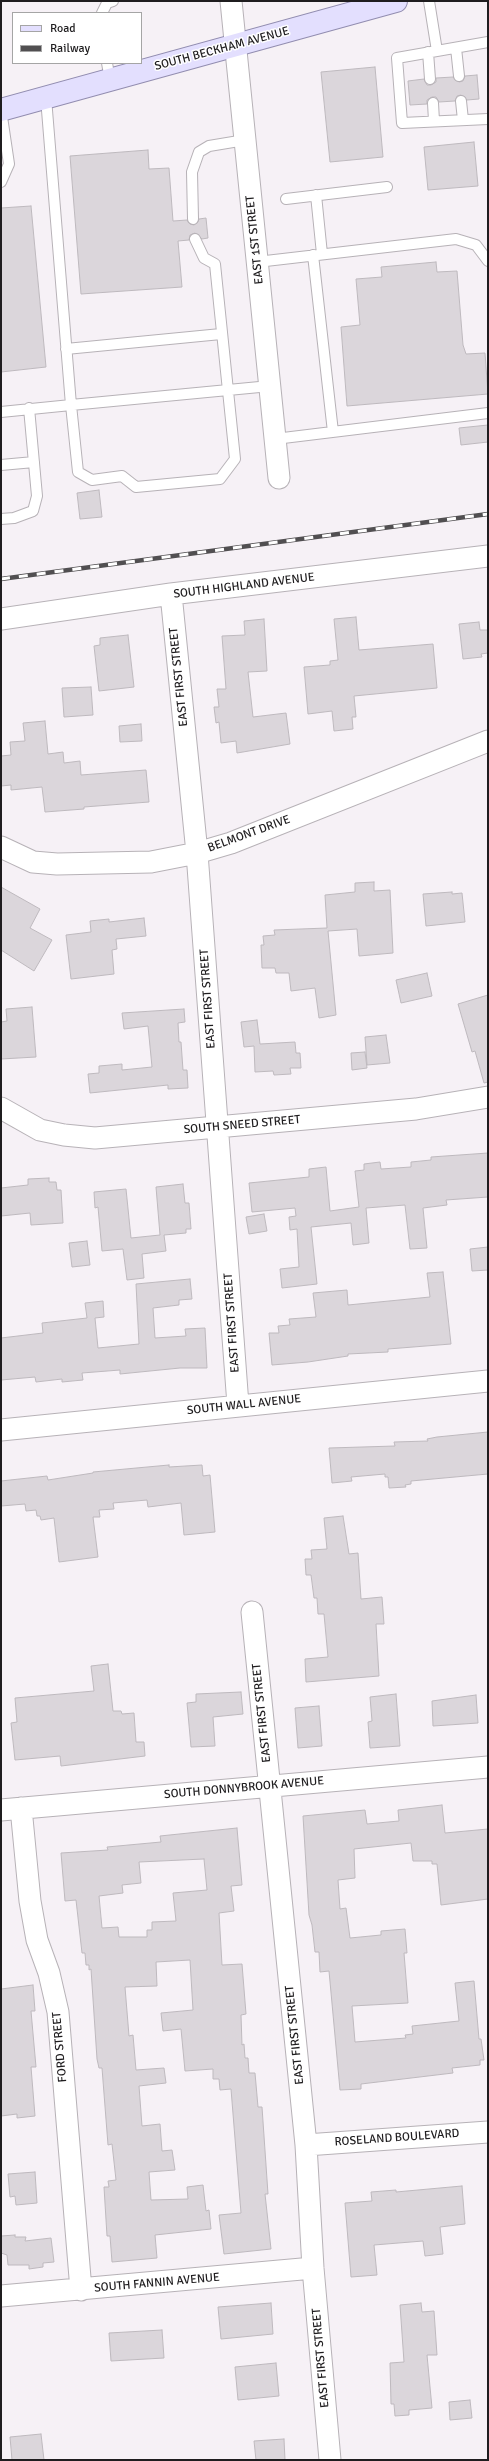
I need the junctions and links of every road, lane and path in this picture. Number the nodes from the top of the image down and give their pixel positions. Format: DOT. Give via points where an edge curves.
graph roads {
  1 [pos="113,1"];
  2 [pos="231,1"];
  3 [pos="429,1"];
  4 [pos="391,2"];
  5 [pos="102,12"];
  6 [pos="488,42"];
  7 [pos="235,46"];
  8 [pos="456,48"];
  9 [pos="432,51"];
  10 [pos="109,72"];
  11 [pos="459,76"];
  12 [pos="430,79"];
  13 [pos="46,98"];
  14 [pos="461,101"];
  15 [pos="433,103"];
  16 [pos="1,110"];
  17 [pos="488,119"];
  18 [pos="463,120"];
  19 [pos="434,122"];
  20 [pos="245,140"];
  21 [pos="1,182"];
  22 [pos="387,187"];
  23 [pos="316,195"];
  24 [pos="286,198"];
  25 [pos="193,219"];
  26 [pos="195,239"];
  27 [pos="317,255"];
  28 [pos="488,261"];
  29 [pos="257,262"];
  30 [pos="221,334"];
  31 [pos="66,349"];
  32 [pos="270,386"];
  33 [pos="227,390"];
  34 [pos="71,405"];
  35 [pos="29,408"];
  36 [pos="1,412"];
  37 [pos="488,413"];
  38 [pos="333,432"];
  39 [pos="275,439"];
  40 [pos="34,462"];
  41 [pos="1,465"];
  42 [pos="279,478"];
  43 [pos="1,519"];
  44 [pos="488,556"];
  45 [pos="171,594"];
  46 [pos="1,619"];
  47 [pos="488,741"];
  48 [pos="1,847"];
  49 [pos="197,853"];
  50 [pos="488,1097"];
  51 [pos="1,1108"];
  52 [pos="217,1128"];
  53 [pos="488,1381"];
  54 [pos="238,1405"];
  55 [pos="1,1430"];
  56 [pos="252,1612"];
  57 [pos="488,1767"];
  58 [pos="270,1786"];
  59 [pos="21,1808"];
  60 [pos="1,1810"];
  61 [pos="488,2132"];
  62 [pos="306,2144"];
  63 [pos="313,2268"];
  64 [pos="81,2290"];
  65 [pos="1,2296"];
  66 [pos="330,2460"];
  1 -- 5 [label="lane" via="107,3"];
  2 -- 7 [label="street, EAST 1ST STREET"];
  3 -- 9 [label="lane"];
  4 -- 7 [label="main road, SOUTH BECKHAM AVENUE"];
  6 -- 8 [label="lane"];
  7 -- 10 [label="main road, SOUTH BECKHAM AVENUE"];
  7 -- 20 [label="street, EAST 1ST STREET"];
  8 -- 9 [label="lane"];
  8 -- 11 [label="lane"];
  9 -- 12 [label="lane"];
  9 -- 19 [label="lane" via="397,58 402,123"];
  10 -- 13 [label="main road, SOUTH BECKHAM AVENUE"];
  13 -- 16 [label="main road, SOUTH BECKHAM AVENUE"];
  13 -- 31 [label="lane"];
  14 -- 18 [label="lane"];
  15 -- 19 [label="lane"];
  16 -- 21 [label="lane" via="9,164"];
  17 -- 18 [label="lane"];
  18 -- 19 [label="lane"];
  20 -- 25 [label="lane" via="209,146 199,152 192,172"];
  20 -- 29 [label="street, EAST 1ST STREET"];
  22 -- 23 [label="lane"];
  23 -- 24 [label="lane"];
  23 -- 27 [label="lane"];
  26 -- 30 [label="lane" via="204,258 214,264"];
  27 -- 28 [label="lane" via="456,239 476,245"];
  27 -- 29 [label="lane"];
  27 -- 38 [label="lane"];
  29 -- 32 [label="street, EAST 1ST STREET"];
  30 -- 31 [label="lane"];
  30 -- 33 [label="lane"];
  31 -- 34 [label="lane"];
  32 -- 33 [label="lane"];
  32 -- 39 [label="street, EAST 1ST STREET"];
  33 -- 34 [label="lane"];
  33 -- 34 [label="lane" via="235,459 220,479 136,487 122,476 92,480 78,472"];
  34 -- 35 [label="lane"];
  35 -- 36 [label="lane"];
  35 -- 40 [label="lane"];
  37 -- 38 [label="lane"];
  38 -- 39 [label="lane"];
  39 -- 42 [label="street, EAST 1ST STREET"];
  40 -- 41 [label="lane"];
  40 -- 43 [label="lane" via="37,496 33,511 14,518"];
  44 -- 45 [label="street, SOUTH HIGHLAND AVENUE"];
  45 -- 46 [label="street, SOUTH HIGHLAND AVENUE"];
  45 -- 49 [label="street, EAST FIRST STREET"];
  47 -- 49 [label="street, BELMONT DRIVE" via="231,843"];
  48 -- 49 [label="street, BELMONT DRIVE" via="33,862 57,864 151,862"];
  49 -- 52 [label="street, EAST FIRST STREET"];
  50 -- 52 [label="street, SOUTH SNEED STREET" via="416,1109"];
  51 -- 52 [label="street, SOUTH SNEED STREET" via="40,1130 95,1138"];
  52 -- 54 [label="street, EAST FIRST STREET"];
  53 -- 54 [label="street, SOUTH WALL AVENUE"];
  54 -- 55 [label="street, SOUTH WALL AVENUE"];
  56 -- 58 [label="street, EAST FIRST STREET"];
  57 -- 58 [label="street, SOUTH DONNYBROOK AVENUE"];
  58 -- 59 [label="street, SOUTH DONNYBROOK AVENUE"];
  58 -- 62 [label="street, EAST FIRST STREET"];
  59 -- 60 [label="street, SOUTH DONNYBROOK AVENUE"];
  59 -- 64 [label="street, FORD STREET" via="30,1901 58,2012"];
  61 -- 62 [label="street, ROSELAND BOULEVARD"];
  62 -- 63 [label="street, EAST FIRST STREET"];
  63 -- 64 [label="street, SOUTH FANNIN AVENUE"];
  63 -- 66 [label="street, EAST FIRST STREET"];
  64 -- 65 [label="street, SOUTH FANNIN AVENUE"];
}
